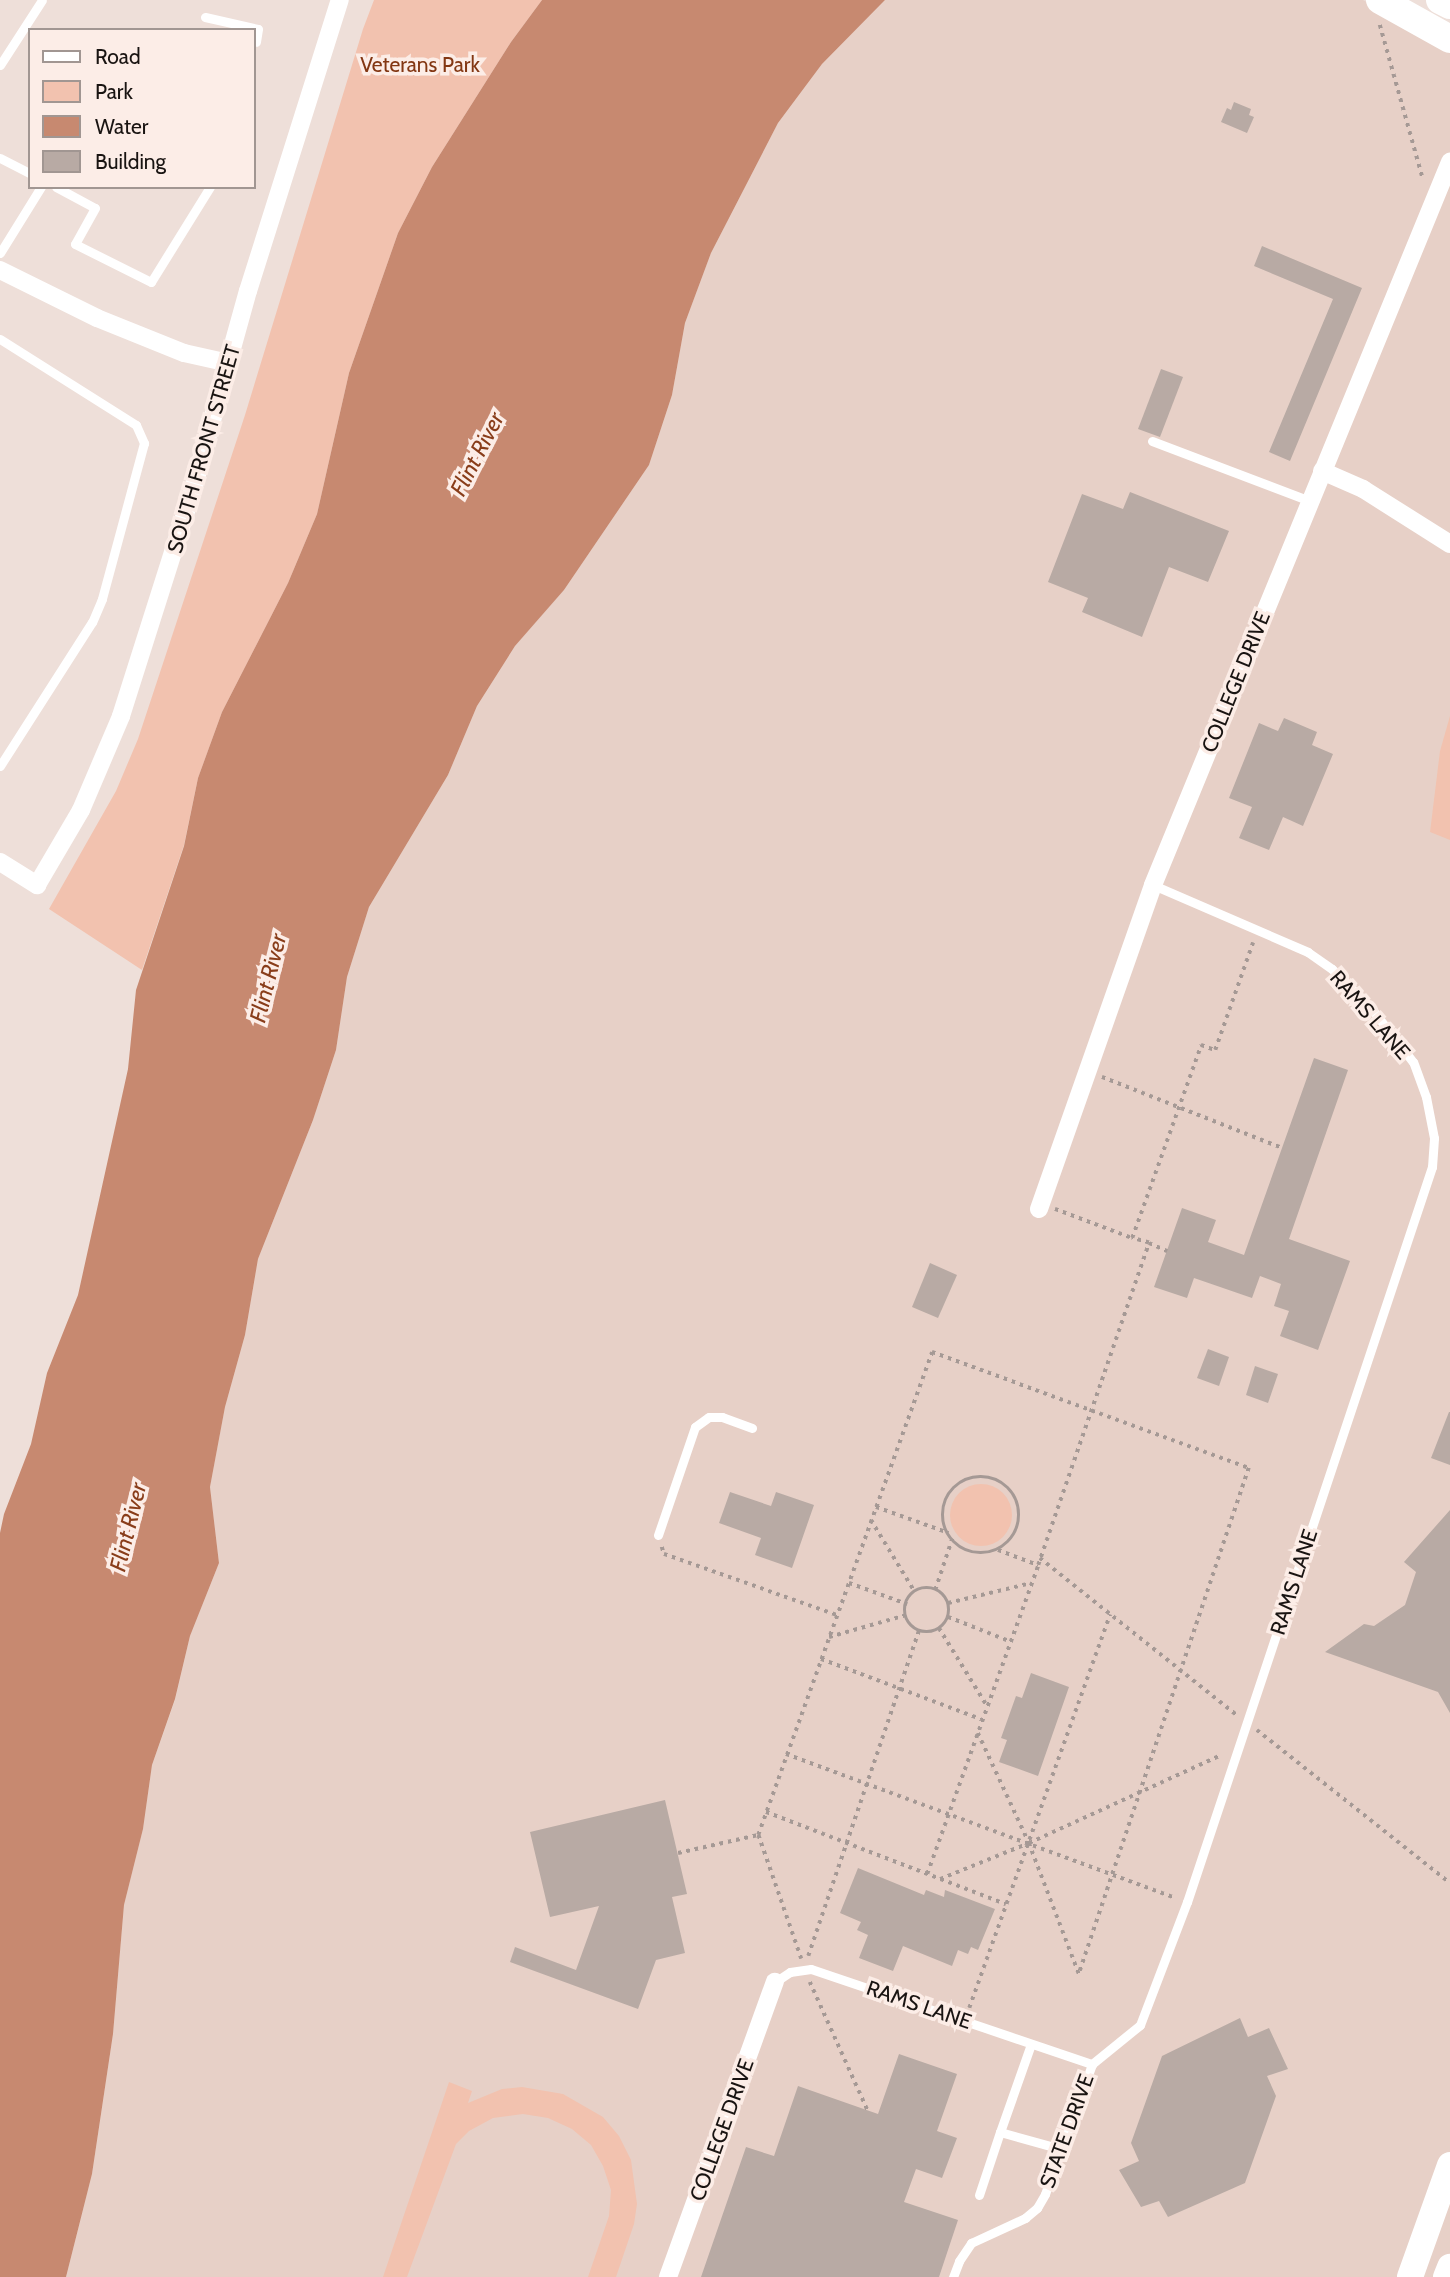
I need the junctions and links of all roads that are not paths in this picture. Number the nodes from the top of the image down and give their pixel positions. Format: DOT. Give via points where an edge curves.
graph roads {
  1 [pos="42,0"];
  2 [pos="1440,0"];
  3 [pos="338,1"];
  4 [pos="1450,5"];
  5 [pos="1378,6"];
  6 [pos="205,17"];
  7 [pos="253,28"];
  8 [pos="256,29"];
  9 [pos="1450,39"];
  10 [pos="256,42"];
  11 [pos="0,65"];
  12 [pos="0,158"];
  13 [pos="1450,162"];
  14 [pos="28,172"];
  15 [pos="40,189"];
  16 [pos="60,189"];
  17 [pos="209,189"];
  18 [pos="0,253"];
  19 [pos="0,270"];
  20 [pos="0,339"];
  21 [pos="229,363"];
  22 [pos="1152,442"];
  23 [pos="1322,471"];
  24 [pos="1310,502"];
  25 [pos="1450,544"];
  26 [pos="0,766"];
  27 [pos="0,862"];
  28 [pos="1153,884"];
  29 [pos="1040,1206"];
  30 [pos="752,1428"];
  31 [pos="658,1535"];
  32 [pos="775,1982"];
  33 [pos="1031,2044"];
  34 [pos="1092,2064"];
  35 [pos="1000,2132"];
  36 [pos="1061,2150"];
  37 [pos="1450,2165"];
  38 [pos="979,2194"];
  39 [pos="1450,2267"];
  40 [pos="668,2277"];
  41 [pos="953,2277"];
  42 [pos="1410,2277"];
  43 [pos="1446,2277"];
  1 -- 11 [label="lane"];
  2 -- 4 [label="main road"];
  3 -- 21 [label="street, SOUTH FRONT STREET"];
  5 -- 9 [label="main road"];
  6 -- 7 [label="lane"];
  8 -- 10 [label="lane"];
  12 -- 14 [label="lane"];
  13 -- 23 [label="street, COLLEGE DRIVE"];
  15 -- 18 [label="lane"];
  16 -- 17 [label="lane" via="95,208 75,244 151,282"];
  19 -- 21 [label="street" via="122,328 184,353"];
  20 -- 26 [label="lane" via="136,425 144,443 92,622"];
  21 -- 27 [label="street, SOUTH FRONT STREET" via="121,716 81,810 37,886"];
  22 -- 24 [label="lane"];
  23 -- 24 [label="street, COLLEGE DRIVE"];
  23 -- 25 [label="street" via="1363,489"];
  24 -- 28 [label="street, COLLEGE DRIVE"];
  28 -- 29 [label="street, COLLEGE DRIVE"];
  28 -- 34 [label="lane, RAMS LANE" via="1308,952 1332,969 1371,1008 1413,1062 1434,1138 1432,1167 1187,1902 1140,2025"];
  30 -- 31 [label="lane" via="722,1417 709,1417 695,1427"];
  32 -- 33 [label="lane, RAMS LANE" via="804,1969"];
  32 -- 40 [label="street, COLLEGE DRIVE"];
  33 -- 34 [label="lane, RAMS LANE"];
  33 -- 35 [label="lane"];
  34 -- 36 [label="lane, STATE DRIVE"];
  35 -- 36 [label="lane"];
  35 -- 38 [label="lane"];
  36 -- 41 [label="lane, STATE DRIVE" via="1037,2208 971,2243"];
  37 -- 42 [label="main road"];
  39 -- 43 [label="main road"];
}
